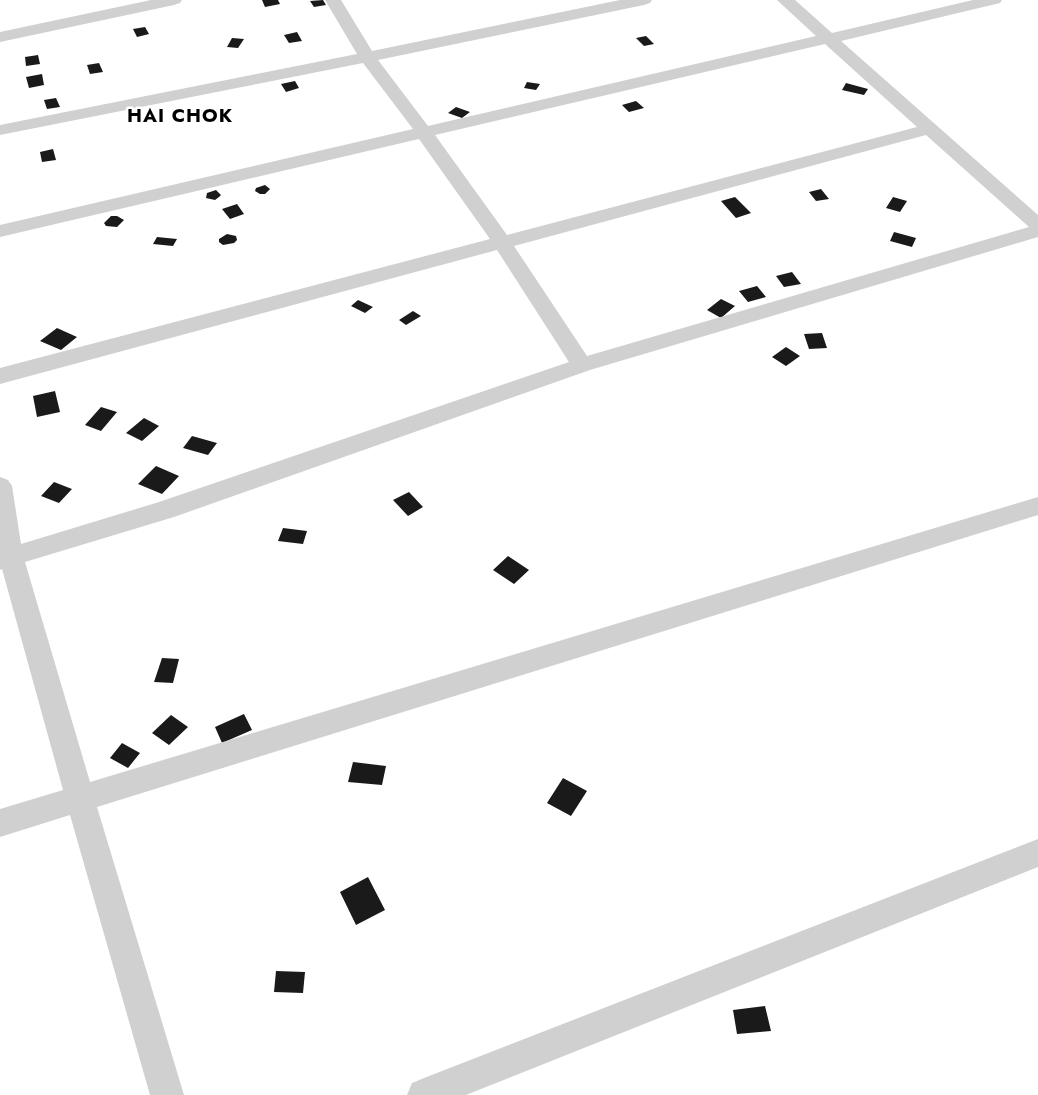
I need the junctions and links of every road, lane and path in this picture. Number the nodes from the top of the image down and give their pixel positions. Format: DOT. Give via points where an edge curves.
graph roads {
  1 [pos="174,0"];
  2 [pos="333,0"];
  3 [pos="644,0"];
  4 [pos="785,0"];
  5 [pos="994,0"];
  6 [pos="0,38"];
  7 [pos="829,38"];
  8 [pos="367,57"];
  9 [pos="929,129"];
  10 [pos="0,130"];
  11 [pos="424,132"];
  12 [pos="1038,225"];
  13 [pos="0,230"];
  14 [pos="1038,231"];
  15 [pos="502,242"];
  16 [pos="582,365"];
  17 [pos="0,376"];
  18 [pos="0,486"];
  19 [pos="1038,506"];
  20 [pos="6,558"];
  21 [pos="80,799"];
  22 [pos="0,823"];
  23 [pos="1038,853"];
  24 [pos="166,1095"];
  25 [pos="424,1095"];
  1 -- 6 [label="street"];
  2 -- 8 [label="street"];
  3 -- 8 [label="street"];
  4 -- 7 [label="street"];
  5 -- 7 [label="street"];
  7 -- 9 [label="street"];
  7 -- 11 [label="street"];
  8 -- 10 [label="street"];
  8 -- 11 [label="street"];
  9 -- 12 [label="street"];
  9 -- 15 [label="street"];
  11 -- 13 [label="street"];
  11 -- 15 [label="street"];
  14 -- 16 [label="street"];
  15 -- 16 [label="street"];
  15 -- 17 [label="street"];
  16 -- 20 [label="street" via="165,510"];
  18 -- 20 [label="street"];
  19 -- 21 [label="street"];
  20 -- 21 [label="street"];
  21 -- 22 [label="street"];
  21 -- 24 [label="street"];
  23 -- 25 [label="street"];
}
